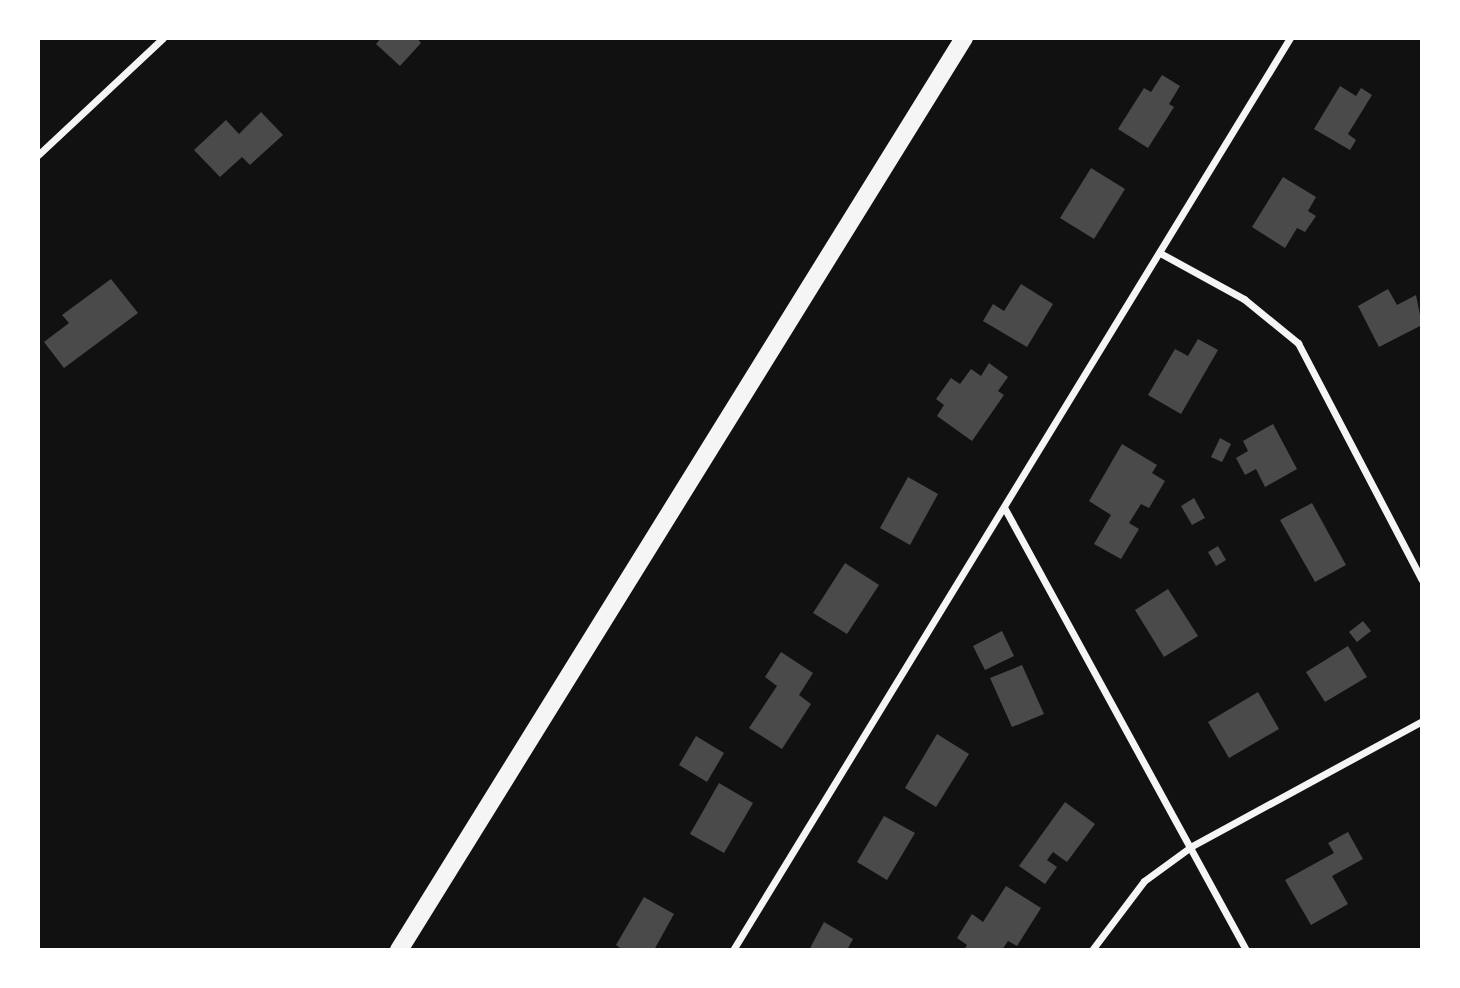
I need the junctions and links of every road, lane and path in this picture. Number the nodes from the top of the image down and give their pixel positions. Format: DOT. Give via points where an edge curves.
graph roads {
  1 [pos="163,38"];
  2 [pos="964,38"];
  3 [pos="1290,38"];
  4 [pos="38,155"];
  5 [pos="1160,253"];
  6 [pos="1006,509"];
  7 [pos="1422,580"];
  8 [pos="1422,721"];
  9 [pos="1192,846"];
  10 [pos="399,950"];
  11 [pos="733,950"];
  12 [pos="1092,950"];
  13 [pos="1246,950"];
  1 -- 4 [label="street"];
  2 -- 10 [label="main road"];
  3 -- 5 [label="street"];
  5 -- 6 [label="street"];
  5 -- 7 [label="street" via="1244,299 1298,343"];
  6 -- 9 [label="street"];
  6 -- 11 [label="street"];
  8 -- 9 [label="street"];
  9 -- 12 [label="street" via="1144,881"];
  9 -- 13 [label="street"];
}
